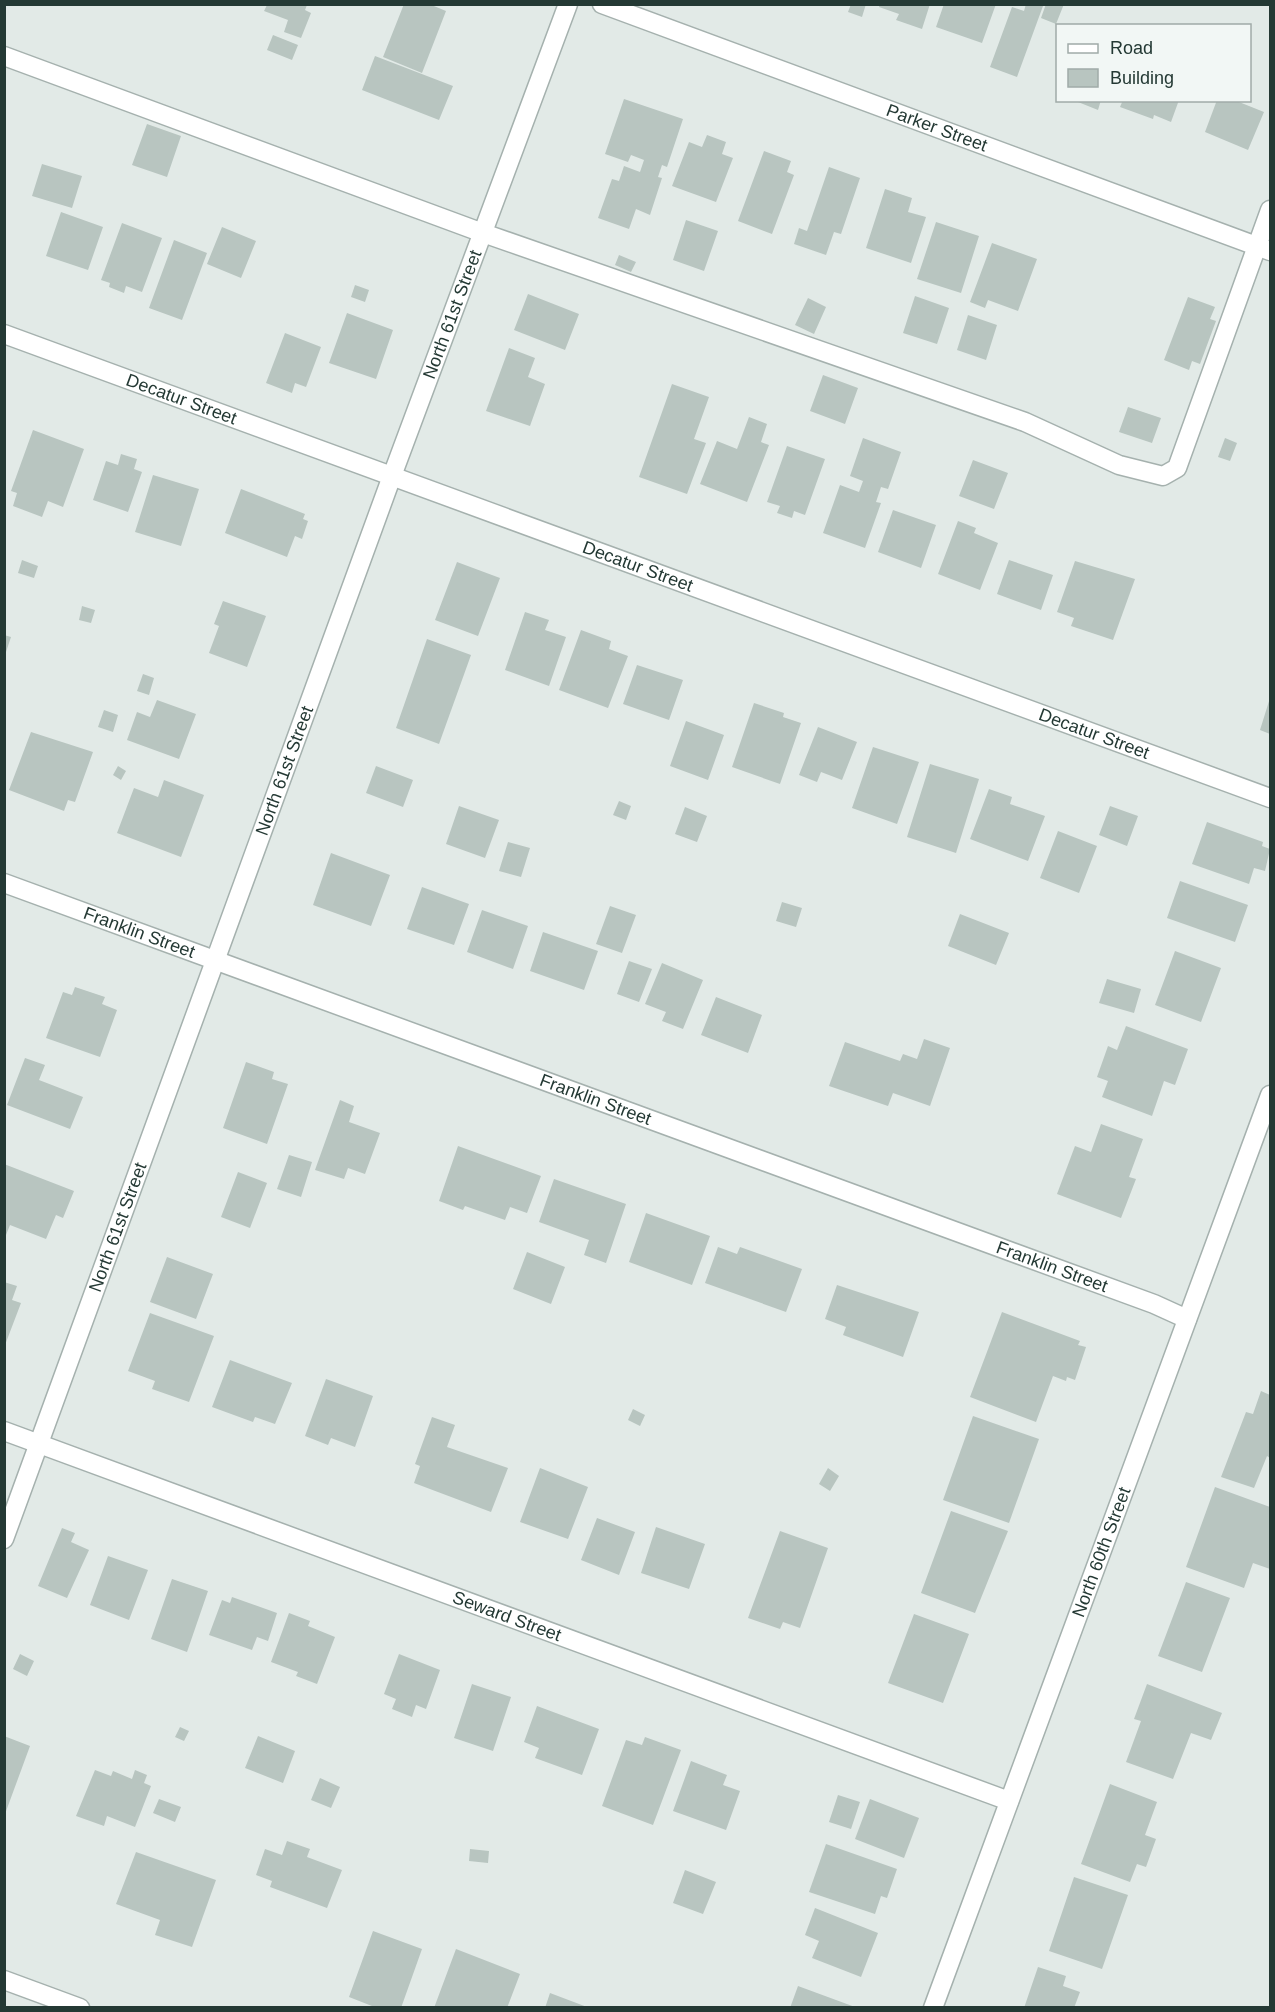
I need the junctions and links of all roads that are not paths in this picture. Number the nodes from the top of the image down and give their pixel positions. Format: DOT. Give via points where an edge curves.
graph roads {
  1 [pos="568,4"];
  2 [pos="602,4"];
  3 [pos="4,56"];
  4 [pos="1270,210"];
  5 [pos="483,233"];
  6 [pos="1263,249"];
  7 [pos="4,334"];
  8 [pos="392,476"];
  9 [pos="1270,798"];
  10 [pos="4,883"];
  11 [pos="217,961"];
  12 [pos="1270,1095"];
  13 [pos="1187,1319"];
  14 [pos="4,1431"];
  15 [pos="40,1444"];
  16 [pos="4,1539"];
  17 [pos="1009,1801"];
  18 [pos="4,1980"];
  19 [pos="80,2007"];
  20 [pos="933,2007"];
  1 -- 5 [label="street, North 61st Street"];
  2 -- 6 [label="street, Parker Street"];
  3 -- 5 [label="street"];
  4 -- 6 [label="street"];
  5 -- 6 [label="street" via="1025,422 1119,465 1163,476 1177,468"];
  5 -- 8 [label="street, North 61st Street"];
  7 -- 8 [label="street, Decatur Street"];
  8 -- 9 [label="street, Decatur Street"];
  8 -- 11 [label="street, North 61st Street"];
  10 -- 11 [label="street, Franklin Street"];
  11 -- 13 [label="street, Franklin Street"];
  11 -- 15 [label="street, North 61st Street"];
  12 -- 13 [label="street, North 60th Street"];
  13 -- 17 [label="street, North 60th Street"];
  14 -- 15 [label="street, Seward Street"];
  15 -- 16 [label="street, North 61st Street"];
  15 -- 17 [label="street, Seward Street"];
  17 -- 20 [label="street, North 60th Street"];
  18 -- 19 [label="street"];
}
